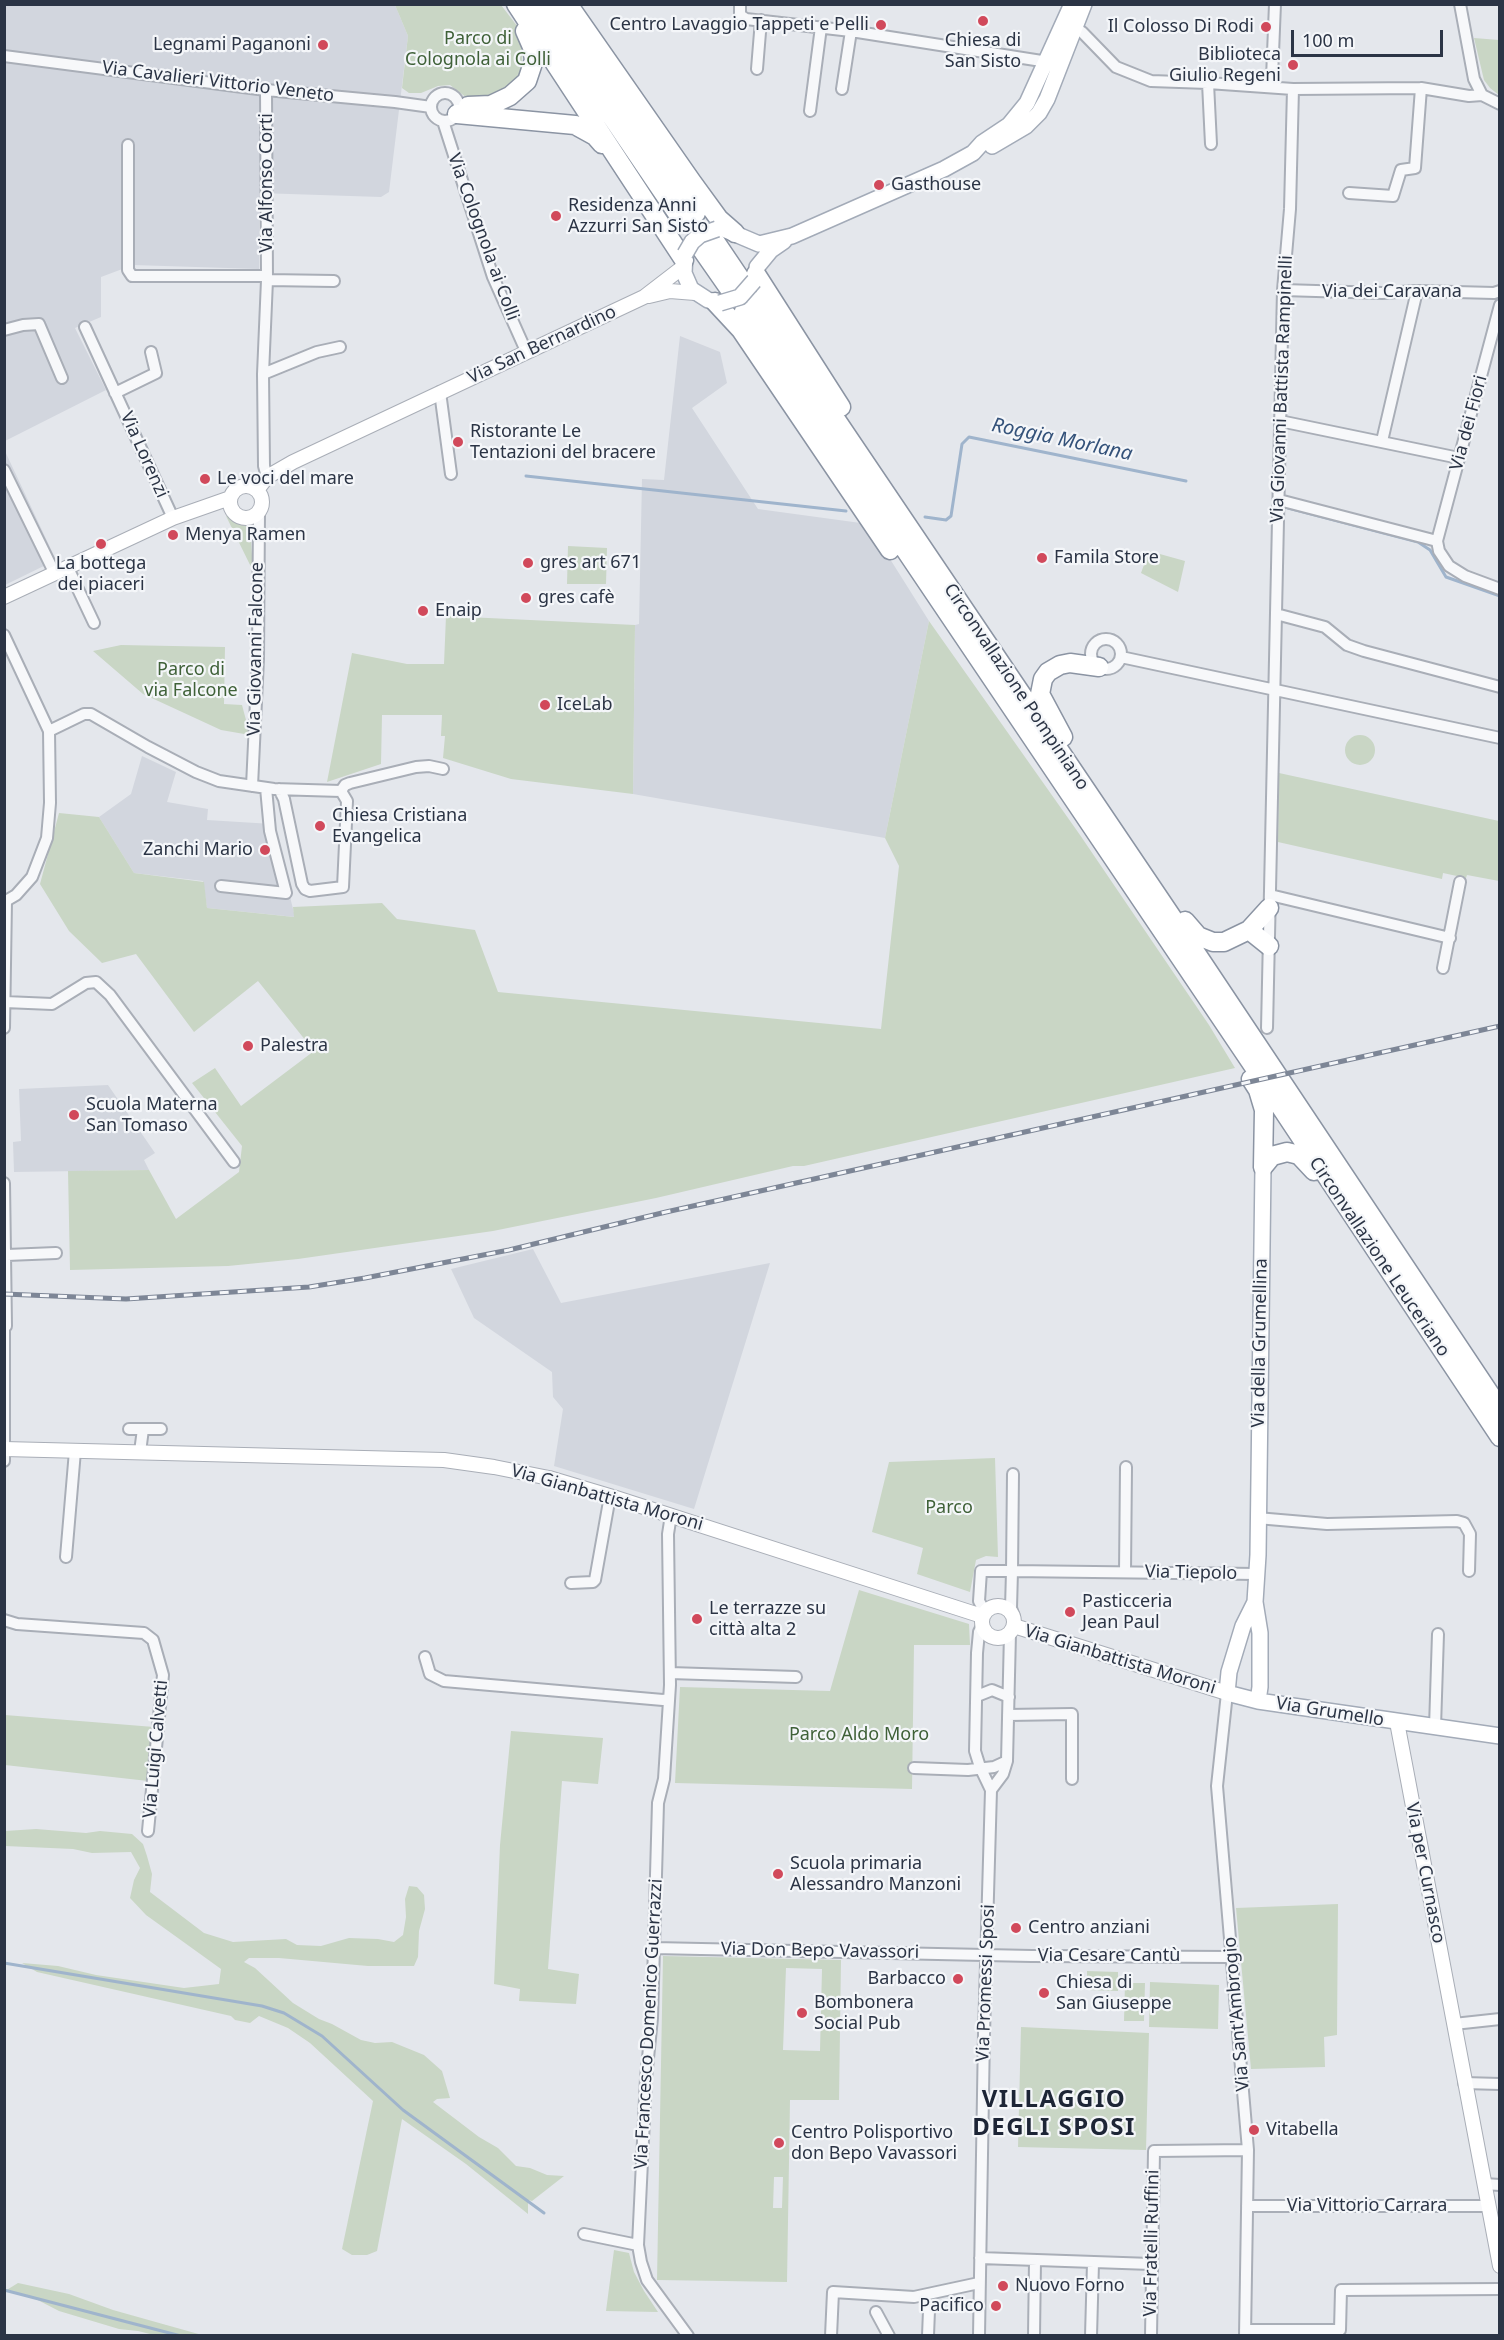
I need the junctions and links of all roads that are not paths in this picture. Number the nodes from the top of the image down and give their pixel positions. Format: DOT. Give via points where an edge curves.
graph roads {
  1 [pos="508,4"];
  2 [pos="516,4"];
  3 [pos="535,4"];
  4 [pos="740,4"];
  5 [pos="1072,4"];
  6 [pos="1084,4"];
  7 [pos="1275,4"];
  8 [pos="1460,4"];
  9 [pos="568,5"];
  10 [pos="762,20"];
  11 [pos="821,27"];
  12 [pos="1075,27"];
  13 [pos="851,31"];
  14 [pos="4,56"];
  15 [pos="1047,62"];
  16 [pos="757,69"];
  17 [pos="620,76"];
  18 [pos="1208,82"];
  19 [pos="1276,86"];
  20 [pos="1421,88"];
  21 [pos="842,89"];
  22 [pos="1293,89"];
  23 [pos="266,90"];
  24 [pos="1482,95"];
  25 [pos="1500,104"];
  26 [pos="431,107"];
  27 [pos="810,111"];
  28 [pos="453,114"];
  29 [pos="1211,144"];
  30 [pos="128,145"];
  31 [pos="972,153"];
  32 [pos="634,184"];
  33 [pos="1349,193"];
  34 [pos="740,236"];
  35 [pos="792,236"];
  36 [pos="697,249"];
  37 [pos="267,278"];
  38 [pos="334,281"];
  39 [pos="739,285"];
  40 [pos="1283,290"];
  41 [pos="1417,291"];
  42 [pos="1500,291"];
  43 [pos="695,293"];
  44 [pos="644,297"];
  45 [pos="1500,305"];
  46 [pos="85,327"];
  47 [pos="4,330"];
  48 [pos="340,347"];
  49 [pos="526,351"];
  50 [pos="151,352"];
  51 [pos="263,374"];
  52 [pos="62,378"];
  53 [pos="440,392"];
  54 [pos="116,393"];
  55 [pos="1280,421"];
  56 [pos="1382,441"];
  57 [pos="1460,458"];
  58 [pos="4,471"];
  59 [pos="451,474"];
  60 [pos="267,477"];
  61 [pos="257,490"];
  62 [pos="230,498"];
  63 [pos="1279,500"];
  64 [pos="259,513"];
  65 [pos="173,518"];
  66 [pos="1437,541"];
  67 [pos="68,568"];
  68 [pos="55,574"];
  69 [pos="1500,589"];
  70 [pos="4,597"];
  71 [pos="1276,614"];
  72 [pos="94,623"];
  73 [pos="4,635"];
  74 [pos="966,641"];
  75 [pos="1121,657"];
  76 [pos="1002,666"];
  77 [pos="1099,667"];
  78 [pos="1500,687"];
  79 [pos="1274,688"];
  80 [pos="49,731"];
  81 [pos="1500,738"];
  82 [pos="443,769"];
  83 [pos="252,786"];
  84 [pos="266,788"];
  85 [pos="279,789"];
  86 [pos="341,791"];
  87 [pos="1098,808"];
  88 [pos="1460,882"];
  89 [pos="221,886"];
  90 [pos="1270,901"];
  91 [pos="5,902"];
  92 [pos="1249,930"];
  93 [pos="1450,938"];
  94 [pos="1269,946"];
  95 [pos="1174,948"];
  96 [pos="1443,968"];
  97 [pos="5,1002"];
  98 [pos="4,1028"];
  99 [pos="1267,1029"];
  100 [pos="1268,1074"];
  101 [pos="234,1162"];
  102 [pos="1263,1167"];
  103 [pos="4,1183"];
  104 [pos="1350,1213"];
  105 [pos="56,1253"];
  106 [pos="7,1256"];
  107 [pos="5,1326"];
  108 [pos="1500,1409"];
  109 [pos="129,1429"];
  110 [pos="161,1429"];
  111 [pos="143,1430"];
  112 [pos="1500,1437"];
  113 [pos="5,1449"];
  114 [pos="75,1451"];
  115 [pos="140,1452"];
  116 [pos="4,1461"];
  117 [pos="1125,1467"];
  118 [pos="1013,1474"];
  119 [pos="608,1501"];
  120 [pos="671,1515"];
  121 [pos="1257,1518"];
  122 [pos="66,1557"];
  123 [pos="1468,1571"];
  124 [pos="1012,1572"];
  125 [pos="1125,1572"];
  126 [pos="1257,1574"];
  127 [pos="571,1583"];
  128 [pos="1255,1602"];
  129 [pos="983,1618"];
  130 [pos="4,1620"];
  131 [pos="1013,1626"];
  132 [pos="1438,1634"];
  133 [pos="425,1657"];
  134 [pos="670,1673"];
  135 [pos="796,1677"];
  136 [pos="1227,1693"];
  137 [pos="977,1696"];
  138 [pos="1009,1697"];
  139 [pos="669,1699"];
  140 [pos="1258,1701"];
  141 [pos="1008,1715"];
  142 [pos="1397,1722"];
  143 [pos="1435,1727"];
  144 [pos="1500,1736"];
  145 [pos="1007,1761"];
  146 [pos="980,1767"];
  147 [pos="914,1768"];
  148 [pos="1072,1779"];
  149 [pos="991,1791"];
  150 [pos="148,1830"];
  151 [pos="654,1948"];
  152 [pos="987,1955"];
  153 [pos="1231,1957"];
  154 [pos="1500,2019"];
  155 [pos="1454,2024"];
  156 [pos="1464,2083"];
  157 [pos="1500,2084"];
  158 [pos="1248,2150"];
  159 [pos="1484,2184"];
  160 [pos="1500,2184"];
  161 [pos="1247,2206"];
  162 [pos="1487,2206"];
  163 [pos="584,2234"];
  164 [pos="638,2244"];
  165 [pos="980,2258"];
  166 [pos="1035,2261"];
  167 [pos="1093,2263"];
  168 [pos="1151,2264"];
  169 [pos="1500,2266"];
  170 [pos="979,2283"];
  171 [pos="1500,2289"];
  172 [pos="929,2310"];
  173 [pos="876,2312"];
  174 [pos="1245,2333"];
  175 [pos="1340,2333"];
  176 [pos="688,2336"];
  177 [pos="831,2336"];
  178 [pos="889,2336"];
  179 [pos="928,2336"];
  180 [pos="979,2336"];
  181 [pos="1034,2336"];
  182 [pos="1091,2336"];
  183 [pos="1151,2336"];
  1 -- 28 [label="highway" via="532,47 534,60 527,81 510,96 491,105"];
  2 -- 32 [label="highway"];
  3 -- 9 [label="highway" via="690,218"];
  4 -- 10 [label="street" via="741,15 746,19"];
  5 -- 15 [label="main road"];
  6 -- 12 [label="main road"];
  7 -- 19 [label="street" via="1272,78"];
  8 -- 24 [label="street" via="1474,79"];
  9 -- 17 [label="highway"];
  9 -- 17 [label="highway" via="593,21 619,60"];
  10 -- 11 [label="street"];
  10 -- 16 [label="street"];
  11 -- 13 [label="street"];
  11 -- 27 [label="street"];
  12 -- 18 [label="street" via="1116,67 1133,75 1151,81"];
  12 -- 31 [label="main road" via="1047,99 1032,121 1015,134"];
  13 -- 15 [label="street"];
  13 -- 21 [label="street"];
  14 -- 23 [label="street, Via Cavalieri Vittorio Veneto"];
  15 -- 31 [label="main road" via="1019,116"];
  17 -- 34 [label="highway" via="714,211"];
  18 -- 19 [label="street"];
  18 -- 29 [label="street"];
  19 -- 22 [label="street"];
  20 -- 22 [label="street"];
  20 -- 24 [label="street"];
  20 -- 33 [label="street" via="1415,168 1401,170 1394,196"];
  22 -- 40 [label="street, Via Giovanni Battista Rampinelli"];
  23 -- 26 [label="street, Via Cavalieri Vittorio Veneto"];
  23 -- 37 [label="street, Via Alfonso Corti"];
  24 -- 25 [label="street"];
  26 -- 28 [label="street" via="433,115"];
  26 -- 28 [label="street" via="434,98 447,93 455,98"];
  28 -- 32 [label="highway" via="575,125 595,136"];
  28 -- 49 [label="street, Via Colognola ai Colli" via="489,266"];
  30 -- 37 [label="street, Via Alfonso Corti" via="128,270 132,276"];
  31 -- 35 [label="main road"];
  32 -- 36 [label="highway"];
  34 -- 35 [label="main road" via="759,244"];
  34 -- 36 [label="main road"];
  34 -- 39 [label="main road" via="753,249"];
  35 -- 39 [label="main road" via="771,250"];
  36 -- 39 [label="highway" via="723,266"];
  36 -- 43 [label="main road" via="686,279"];
  36 -- 44 [label="main road, Via San Bernardino"];
  37 -- 38 [label="street, Via Alfonso Corti"];
  37 -- 51 [label="street, Via Alfonso Corti"];
  39 -- 43 [label="main road, Via San Bernardino"];
  39 -- 74 [label="highway" via="741,330 913,583"];
  39 -- 76 [label="highway" via="979,617"];
  40 -- 41 [label="street, Via dei Caravana"];
  40 -- 55 [label="street, Via Giovanni Battista Rampinelli"];
  41 -- 42 [label="street, Via dei Caravana"];
  41 -- 56 [label="street"];
  43 -- 44 [label="main road, Via San Bernardino" via="670,291"];
  44 -- 49 [label="main road, Via San Bernardino"];
  45 -- 57 [label="street, Via dei Fiori"];
  46 -- 54 [label="street, Via Lorenzi"];
  47 -- 52 [label="street" via="39,324"];
  48 -- 51 [label="street"];
  49 -- 53 [label="main road, Via San Bernardino"];
  50 -- 54 [label="street, Via Lorenzi" via="156,373"];
  51 -- 60 [label="street, Via Alfonso Corti"];
  53 -- 59 [label="street"];
  53 -- 60 [label="main road, Via San Bernardino"];
  54 -- 65 [label="street, Via Lorenzi"];
  55 -- 56 [label="street"];
  55 -- 63 [label="street, Via Giovanni Battista Rampinelli"];
  56 -- 57 [label="street"];
  57 -- 66 [label="street, Via dei Fiori"];
  58 -- 68 [label="street"];
  60 -- 61 [label="main road, Via San Bernardino"];
  61 -- 62 [label="main road" via="242,486"];
  61 -- 64 [label="main road" via="263,501"];
  62 -- 64 [label="main road" via="238,517 249,518"];
  62 -- 65 [label="main road"];
  63 -- 66 [label="street"];
  63 -- 71 [label="street, Via Giovanni Battista Rampinelli"];
  64 -- 83 [label="street, Via Giovanni Falcone"];
  65 -- 67 [label="main road"];
  66 -- 69 [label="street" via="1449,566"];
  67 -- 68 [label="main road"];
  67 -- 72 [label="street"];
  68 -- 70 [label="main road"];
  71 -- 78 [label="street" via="1325,627 1347,645 1364,651"];
  71 -- 79 [label="street, Via Giovanni Battista Rampinelli"];
  73 -- 80 [label="street"];
  74 -- 76 [label="highway, Circonvallazione Pompiniano" via="750,306"];
  74 -- 95 [label="highway, Circonvallazione Pompiniano"];
  75 -- 77 [label="street" via="1112,668"];
  75 -- 77 [label="street" via="1116,642 1100,640 1091,655"];
  75 -- 79 [label="street"];
  76 -- 87 [label="highway, Circonvallazione Pompiniano"];
  77 -- 87 [label="highway" via="1060,665 1047,672 1040,685 1040,694"];
  79 -- 81 [label="street"];
  79 -- 90 [label="street, Via Giovanni Battista Rampinelli"];
  80 -- 83 [label="street" via="91,714 196,772 219,781"];
  80 -- 91 [label="street" via="47,838 32,877"];
  82 -- 86 [label="street" via="417,767 350,783"];
  83 -- 84 [label="street"];
  84 -- 85 [label="street"];
  84 -- 89 [label="street" via="270,831 286,893"];
  85 -- 86 [label="street"];
  85 -- 86 [label="street" via="302,884 310,891 343,887 347,801"];
  87 -- 92 [label="highway" via="1140,852 1198,936 1224,942"];
  87 -- 100 [label="highway, Circonvallazione Pompiniano"];
  88 -- 93 [label="street"];
  90 -- 92 [label="highway"];
  90 -- 93 [label="street"];
  90 -- 94 [label="street, Via Giovanni Battista Rampinelli"];
  91 -- 97 [label="street"];
  92 -- 94 [label="highway"];
  93 -- 96 [label="street"];
  94 -- 99 [label="street, Via Giovanni Battista Rampinelli"];
  95 -- 100 [label="highway, Circonvallazione Pompiniano"];
  95 -- 102 [label="highway" via="1184,980 1258,1090 1264,1110"];
  97 -- 98 [label="street"];
  97 -- 101 [label="street" via="52,1004 86,983 96,982 110,994"];
  100 -- 104 [label="highway, Circonvallazione Leuceriano"];
  100 -- 108 [label="highway, Circonvallazione Leuceriano"];
  102 -- 104 [label="highway" via="1277,1154 1299,1155 1334,1204"];
  102 -- 121 [label="main road, Via della Grumellina"];
  103 -- 106 [label="street"];
  104 -- 112 [label="highway, Circonvallazione Leuceriano"];
  105 -- 106 [label="street"];
  106 -- 107 [label="street"];
  107 -- 113 [label="street"];
  109 -- 111 [label="street"];
  110 -- 111 [label="street"];
  111 -- 115 [label="street"];
  113 -- 114 [label="main road, Via Gianbattista Moroni"];
  113 -- 116 [label="street"];
  114 -- 115 [label="main road, Via Gianbattista Moroni"];
  114 -- 122 [label="street"];
  115 -- 119 [label="main road, Via Gianbattista Moroni" via="444,1460 549,1478"];
  117 -- 125 [label="street, Via Tiepolo"];
  118 -- 124 [label="street"];
  119 -- 120 [label="main road, Via Gianbattista Moroni"];
  119 -- 127 [label="street, Via Gianbattista Moroni" via="595,1580"];
  120 -- 129 [label="main road, Via Gianbattista Moroni"];
  120 -- 134 [label="street, Via Francesco Domenico Guerrazzi"];
  121 -- 123 [label="street" via="1327,1524 1457,1521 1464,1523 1470,1534"];
  121 -- 126 [label="main road, Via della Grumellina"];
  124 -- 125 [label="street, Via Tiepolo"];
  124 -- 129 [label="street, Via Tiepolo" via="981,1571 979,1601"];
  124 -- 131 [label="street, Via Promessi Sposi"];
  125 -- 126 [label="street, Via Tiepolo"];
  126 -- 128 [label="main road, Via della Grumellina"];
  128 -- 136 [label="main road, Via della Grumellina" via="1243,1626"];
  128 -- 140 [label="main road, Via della Grumellina" via="1260,1633"];
  129 -- 131 [label="main road, Via Gianbattista Moroni" via="985,1632 997,1638"];
  129 -- 131 [label="main road, Via Gianbattista Moroni" via="992,1606 1000,1605 1009,1609"];
  129 -- 137 [label="street, Via Promessi Sposi" via="977,1653"];
  130 -- 150 [label="street, Via Luigi Calvetti" via="144,1633 153,1640 163,1675"];
  131 -- 136 [label="main road, Via Gianbattista Moroni"];
  131 -- 138 [label="street, Via Promessi Sposi"];
  132 -- 143 [label="street"];
  133 -- 139 [label="street" via="430,1674 444,1681"];
  134 -- 135 [label="street"];
  134 -- 139 [label="street, Via Francesco Domenico Guerrazzi"];
  136 -- 140 [label="main road, Via Grumello"];
  136 -- 153 [label="street, Via Sant'Ambrogio" via="1217,1786"];
  137 -- 138 [label="street" via="992,1690"];
  137 -- 146 [label="street, Via Promessi Sposi" via="975,1751"];
  138 -- 141 [label="street, Via Promessi Sposi"];
  139 -- 151 [label="street, Via Francesco Domenico Guerrazzi" via="664,1779 658,1803"];
  140 -- 142 [label="main road, Via Grumello"];
  141 -- 145 [label="street, Via Promessi Sposi"];
  141 -- 148 [label="street" via="1072,1714"];
  142 -- 143 [label="main road, Via Grumello"];
  142 -- 155 [label="main road, Via per Curnasco"];
  143 -- 144 [label="main road, Via Grumello"];
  145 -- 146 [label="street" via="994,1767"];
  145 -- 149 [label="street, Via Promessi Sposi"];
  146 -- 147 [label="street"];
  146 -- 149 [label="street, Via Promessi Sposi"];
  149 -- 152 [label="street, Via Promessi Sposi"];
  151 -- 152 [label="street, Via Don Bepo Vavassori"];
  151 -- 164 [label="street, Via Francesco Domenico Guerrazzi"];
  152 -- 153 [label="street, Via Cesare Cantù"];
  152 -- 165 [label="street, Via Promessi Sposi"];
  153 -- 158 [label="street, Via Sant'Ambrogio"];
  154 -- 155 [label="street"];
  155 -- 156 [label="main road, Via per Curnasco"];
  156 -- 157 [label="street"];
  156 -- 159 [label="main road, Via per Curnasco"];
  158 -- 161 [label="street, Via Sant'Ambrogio"];
  158 -- 168 [label="street, Via Fratelli Ruffini" via="1154,2151"];
  159 -- 160 [label="street"];
  159 -- 162 [label="main road, Via per Curnasco"];
  161 -- 162 [label="street, Via Vittorio Carrara"];
  161 -- 174 [label="street, Via Sant'Ambrogio"];
  162 -- 169 [label="main road, Via per Curnasco"];
  163 -- 164 [label="street"];
  164 -- 176 [label="street, Via Francesco Domenico Guerrazzi" via="647,2280"];
  165 -- 166 [label="street"];
  165 -- 170 [label="street, Via Promessi Sposi"];
  166 -- 167 [label="street"];
  166 -- 181 [label="street"];
  167 -- 168 [label="street"];
  167 -- 182 [label="street"];
  168 -- 183 [label="street, Via Fratelli Ruffini"];
  170 -- 177 [label="street" via="914,2297 833,2292"];
  170 -- 180 [label="street, Via Promessi Sposi"];
  171 -- 175 [label="street" via="1341,2290"];
  172 -- 179 [label="street"];
  173 -- 178 [label="street"];
  174 -- 175 [label="street"];
}
